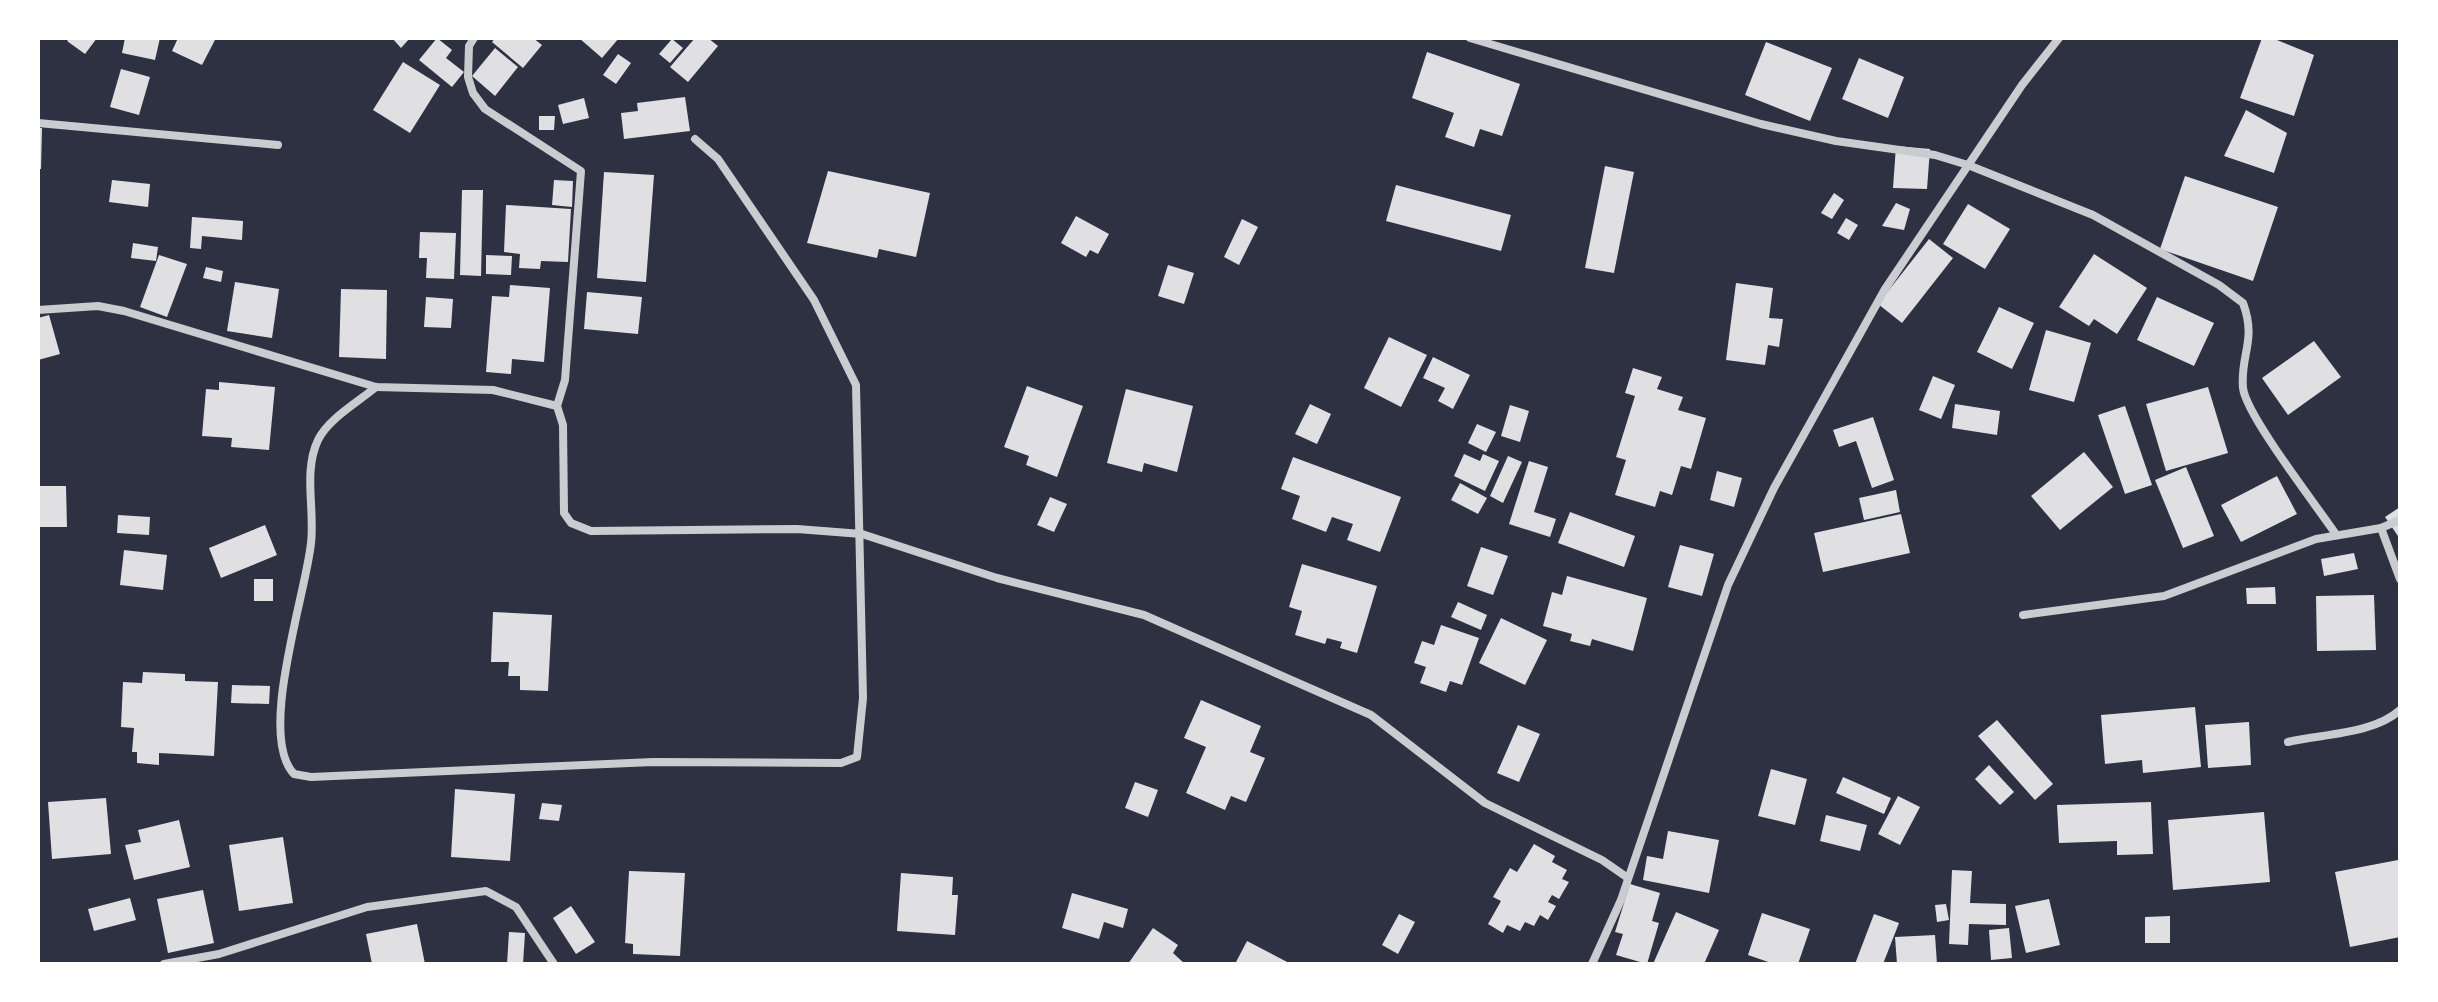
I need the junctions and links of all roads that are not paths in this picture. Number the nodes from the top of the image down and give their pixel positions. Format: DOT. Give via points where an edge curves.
graph roads {
  1 [pos="474,38"];
  2 [pos="1470,38"];
  3 [pos="2059,38"];
  4 [pos="38,123"];
  5 [pos="695,139"];
  6 [pos="278,145"];
  7 [pos="1968,165"];
  8 [pos="38,310"];
  9 [pos="376,387"];
  10 [pos="557,406"];
  11 [pos="2400,520"];
  12 [pos="2381,528"];
  13 [pos="2335,533"];
  14 [pos="862,534"];
  15 [pos="2400,579"];
  16 [pos="2023,615"];
  17 [pos="2400,710"];
  18 [pos="2288,742"];
  19 [pos="1628,878"];
  20 [pos="164,964"];
  21 [pos="554,964"];
  22 [pos="1592,964"];
  1 -- 10 [label="street" via="468,77 479,101 581,171 565,380"];
  2 -- 7 [label="street" via="1761,124"];
  3 -- 7 [label="street"];
  4 -- 6 [label="street"];
  5 -- 14 [label="street" via="718,159 814,300 856,385"];
  7 -- 13 [label="street" via="2093,215 2243,303 2251,334 2244,373 2247,401"];
  7 -- 19 [label="street" via="1855,338 1774,488 1720,605"];
  8 -- 9 [label="street" via="98,306 124,311"];
  9 -- 10 [label="street" via="493,390"];
  9 -- 14 [label="street" via="319,437 311,462 311,545 284,663 283,701 282,754 286,765 303,777 653,762 841,763 857,757 863,698"];
  10 -- 14 [label="street" via="563,425 564,513 571,523 591,531 784,529"];
  11 -- 12 [label="street"];
  12 -- 13 [label="street"];
  12 -- 15 [label="street"];
  13 -- 16 [label="street" via="2164,596"];
  14 -- 19 [label="street" via="997,578 1144,615 1218,645 1371,715 1485,803"];
  17 -- 18 [label="street" via="2359,729"];
  19 -- 22 [label="street"];
  20 -- 21 [label="street" via="219,954 367,907 486,891 516,907"];
}
